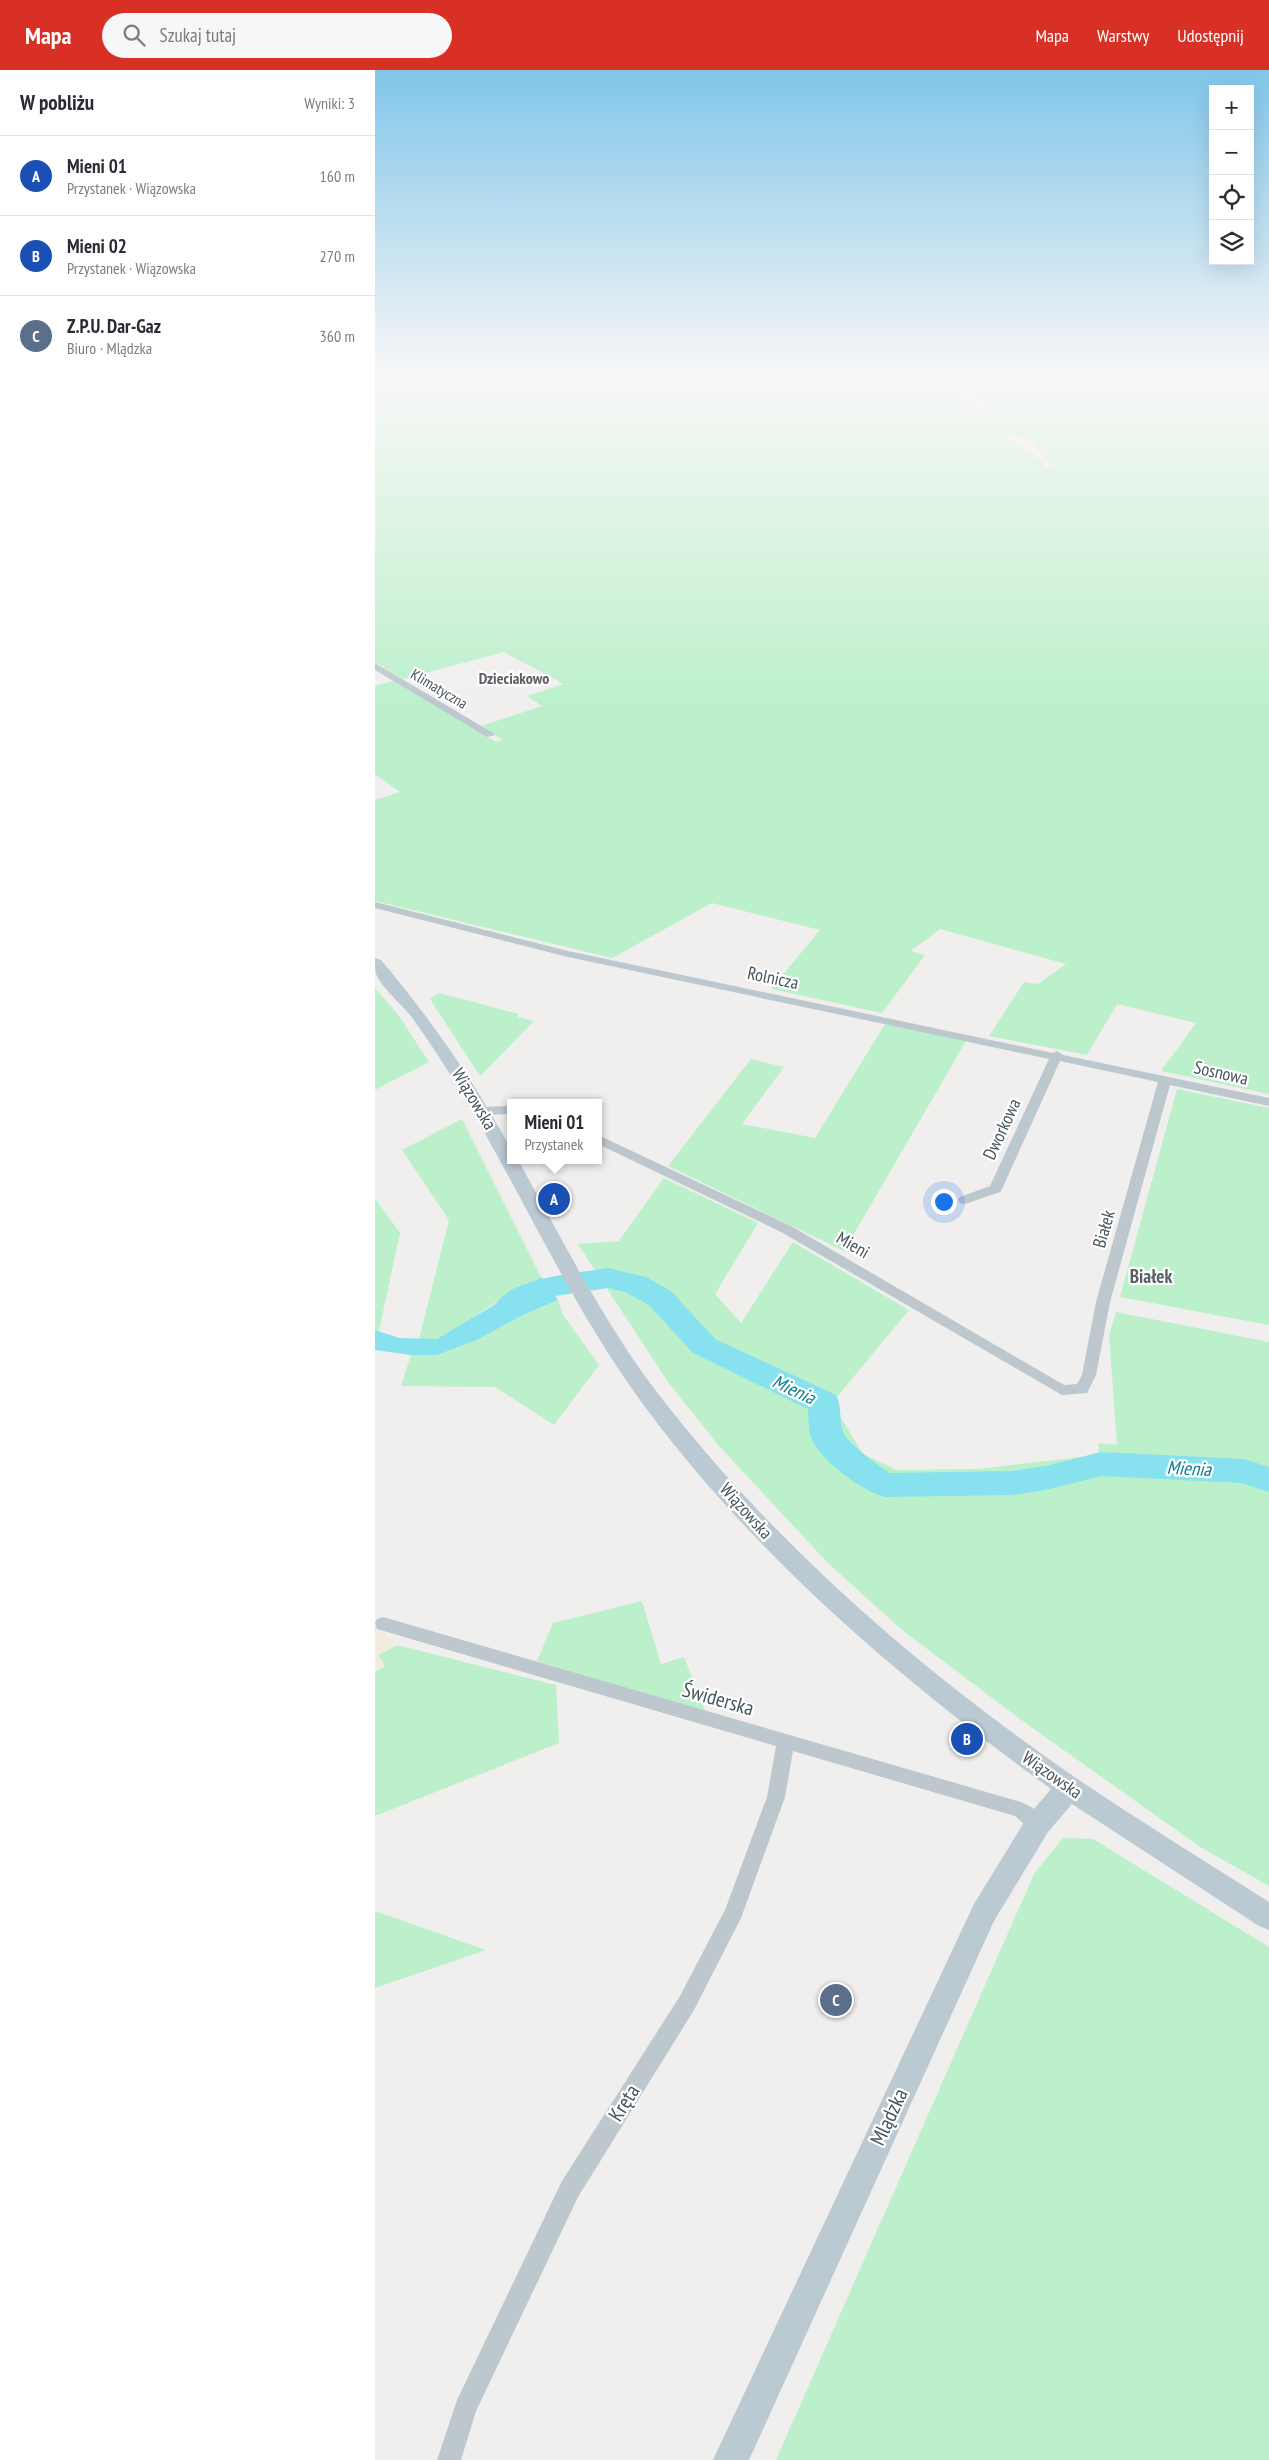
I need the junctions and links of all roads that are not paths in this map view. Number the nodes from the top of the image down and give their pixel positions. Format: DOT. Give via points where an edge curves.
graph roads {
  1 [pos="375,666"];
  2 [pos="490,735"];
  3 [pos="375,905"];
  4 [pos="375,963"];
  5 [pos="1057,1056"];
  6 [pos="1165,1079"];
  7 [pos="1269,1102"];
  8 [pos="507,1110"];
  9 [pos="483,1111"];
  10 [pos="602,1141"];
  11 [pos="507,1155"];
  12 [pos="512,1164"];
  13 [pos="965,1200"];
  14 [pos="1082,1389"];
  15 [pos="383,1624"];
  16 [pos="786,1742"];
  17 [pos="1069,1788"];
  18 [pos="1037,1824"];
  19 [pos="1269,1917"];
  20 [pos="449,2460"];
  21 [pos="731,2460"];
  1 -- 2 [label="street, Klimatyczna"];
  3 -- 5 [label="street, Rolnicza" via="568,954"];
  4 -- 9 [label="main road, Wiązowska" via="413,1005"];
  5 -- 6 [label="street, Rolnicza"];
  5 -- 13 [label="street, Dworkowa" via="995,1189"];
  6 -- 7 [label="street, Sosnowa"];
  6 -- 14 [label="street, Białek" via="1103,1302 1089,1375"];
  8 -- 9 [label="street"];
  9 -- 11 [label="main road, Wiązowska"];
  10 -- 14 [label="street, Mieni" via="786,1229 1062,1390"];
  12 -- 17 [label="main road, Wiązowska" via="588,1302 645,1390 709,1470 787,1555 908,1667"];
  15 -- 16 [label="street, Świderska"];
  16 -- 18 [label="street, Świderska" via="1021,1810"];
  16 -- 20 [label="street, Kręta" via="776,1796 734,1912 687,2003 570,2189 465,2408"];
  17 -- 18 [label="main road, Mlądzka"];
  17 -- 19 [label="main road, Wiązowska"];
  18 -- 21 [label="main road, Mlądzka" via="984,1913"];
}
